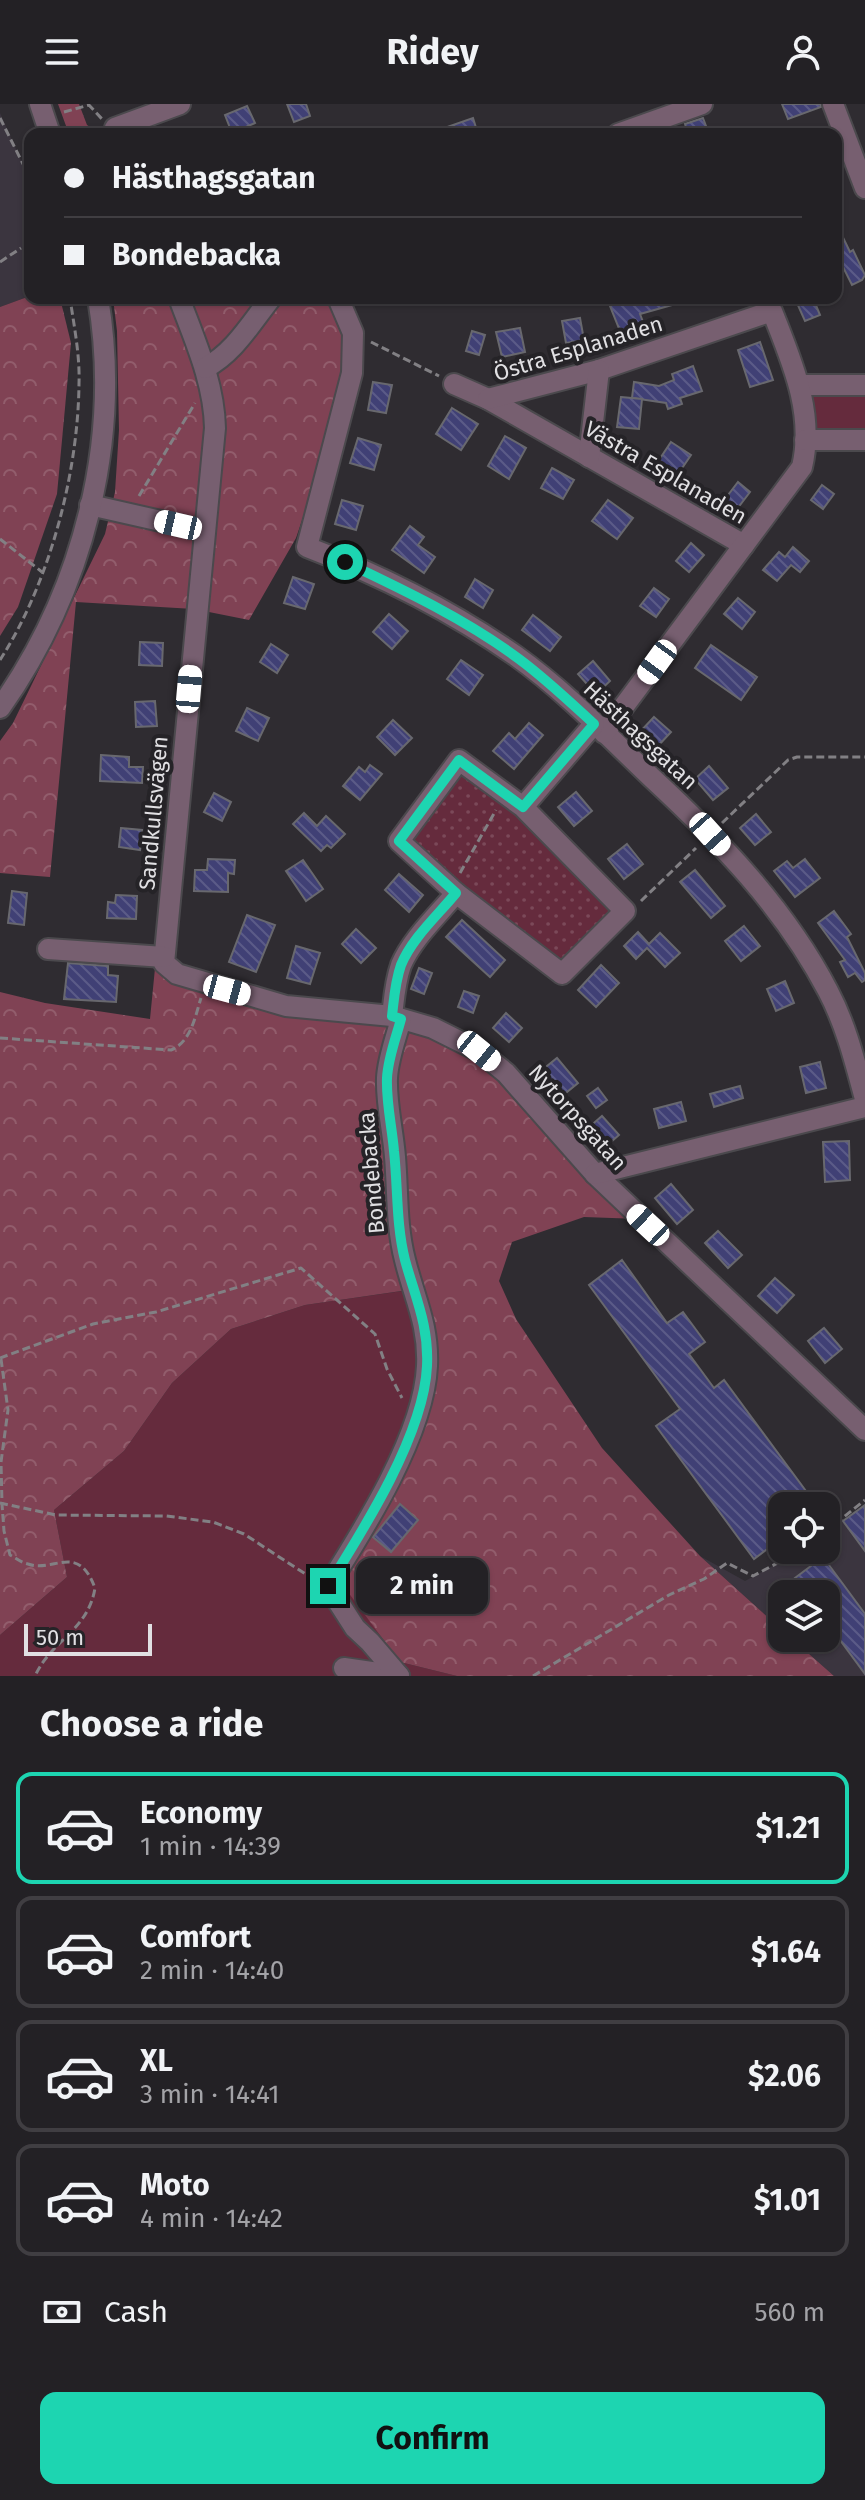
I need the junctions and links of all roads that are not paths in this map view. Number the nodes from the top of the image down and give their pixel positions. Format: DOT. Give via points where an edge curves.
graph roads {
  1 [pos="40,104"];
  2 [pos="180,104"];
  3 [pos="702,104"];
  4 [pos="833,104"];
  5 [pos="48,128"];
  6 [pos="115,128"];
  7 [pos="635,128"];
  8 [pos="865,188"];
  9 [pos="99,304"];
  10 [pos="181,304"];
  11 [pos="266,304"];
  12 [pos="341,304"];
  13 [pos="599,370"];
  14 [pos="207,374"];
  15 [pos="454,384"];
  16 [pos="801,385"];
  17 [pos="865,385"];
  18 [pos="488,399"];
  19 [pos="805,440"];
  20 [pos="865,440"];
  21 [pos="589,457"];
  22 [pos="90,505"];
  23 [pos="205,531"];
  24 [pos="744,545"];
  25 [pos="0,708"];
  26 [pos="599,729"];
  27 [pos="516,800"];
  28 [pos="453,890"];
  29 [pos="48,949"];
  30 [pos="164,957"];
  31 [pos="397,1018"];
  32 [pos="865,1099"];
  33 [pos="865,1107"];
  34 [pos="595,1174"];
  35 [pos="865,1430"];
  36 [pos="355,1628"];
  37 [pos="341,1672"];
  1 -- 5 [label="street"];
  2 -- 6 [label="street"];
  3 -- 7 [label="street"];
  4 -- 8 [label="street"];
  9 -- 22 [label="street" via="105,406"];
  10 -- 14 [label="street, Sandkullsvägen"];
  11 -- 14 [label="street"];
  12 -- 26 [label="street, Hästhagsgatan" via="353,333 352,373 307,547 381,579 478,632 548,681"];
  13 -- 16 [label="street, Östra Esplanaden" via="772,311"];
  13 -- 18 [label="street, Östra Esplanaden"];
  13 -- 21 [label="street"];
  14 -- 23 [label="street, Sandkullsvägen" via="215,428"];
  15 -- 18 [label="street, Västra Esplanaden"];
  16 -- 17 [label="street"];
  16 -- 19 [label="street, Västra Esplanaden"];
  18 -- 21 [label="street, Västra Esplanaden"];
  19 -- 20 [label="street"];
  19 -- 24 [label="street, Västra Esplanaden" via="802,467"];
  21 -- 24 [label="street, Västra Esplanaden"];
  22 -- 23 [label="street"];
  22 -- 25 [label="street" via="55,614"];
  23 -- 30 [label="street, Sandkullsvägen"];
  24 -- 26 [label="street"];
  26 -- 27 [label="street"];
  26 -- 32 [label="street, Hästhagsgatan" via="760,889 829,992 849,1036"];
  27 -- 28 [label="street" via="459,760 399,841"];
  27 -- 28 [label="street" via="625,911 562,974"];
  28 -- 31 [label="street, Bondebacka" via="402,963 396,982"];
  29 -- 30 [label="street"];
  30 -- 31 [label="street, Nytorpsgatan" via="168,969 286,1006"];
  31 -- 34 [label="street, Nytorpsgatan" via="454,1037 497,1065"];
  31 -- 36 [label="street, Bondebacka" via="387,1077 398,1225 421,1306 427,1369 404,1449 328,1586"];
  33 -- 34 [label="street"];
  34 -- 35 [label="street, Nytorpsgatan"];
  36 -- 37 [label="street" via="355,1648"];
  36 -- 37 [label="street" via="399,1676"];
}
